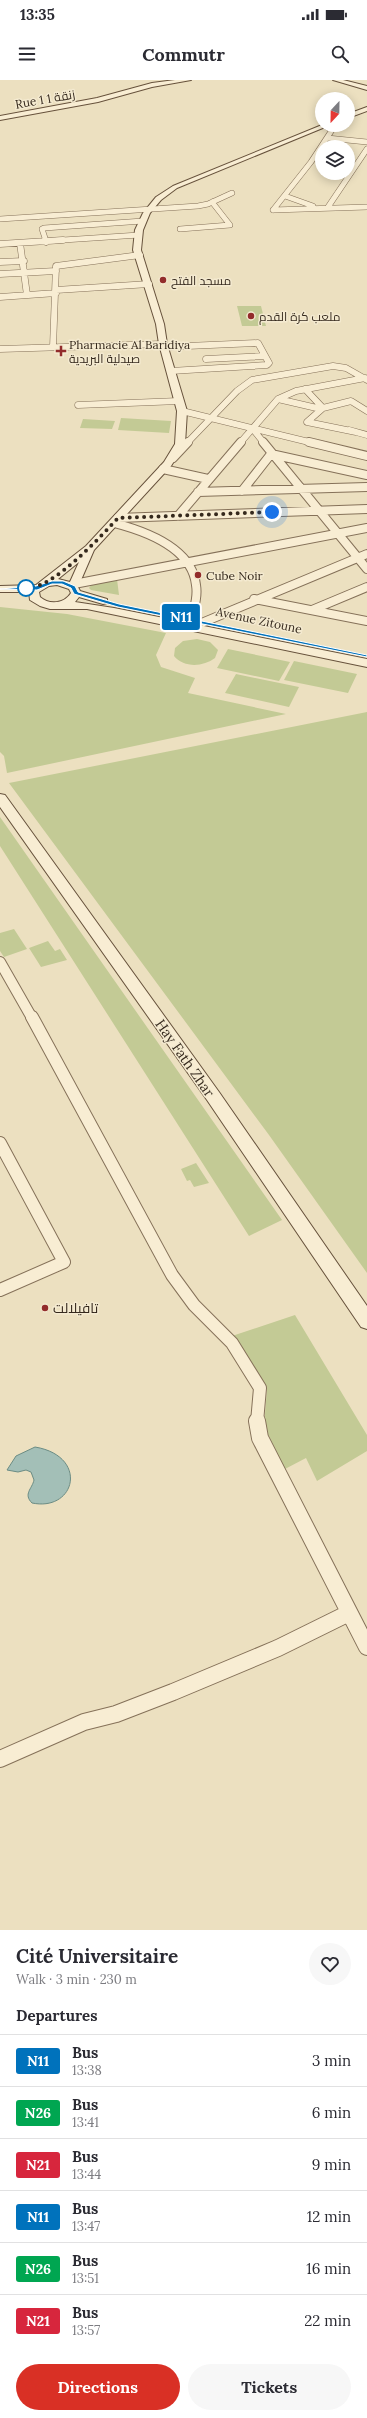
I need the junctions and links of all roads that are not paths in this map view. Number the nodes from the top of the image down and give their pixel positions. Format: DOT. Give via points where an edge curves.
graph roads {
  1 [pos="188,80"];
  2 [pos="336,80"];
  3 [pos="367,88"];
  4 [pos="367,109"];
  5 [pos="355,113"];
  6 [pos="0,118"];
  7 [pos="315,129"];
  8 [pos="330,132"];
  9 [pos="327,138"];
  10 [pos="367,142"];
  11 [pos="367,149"];
  12 [pos="355,167"];
  13 [pos="358,167"];
  14 [pos="232,193"];
  15 [pos="285,196"];
  16 [pos="212,202"];
  17 [pos="367,207"];
  18 [pos="318,208"];
  19 [pos="328,208"];
  20 [pos="147,210"];
  21 [pos="0,219"];
  22 [pos="143,222"];
  23 [pos="180,229"];
  24 [pos="139,235"];
  25 [pos="46,242"];
  26 [pos="20,243"];
  27 [pos="0,244"];
  28 [pos="140,255"];
  29 [pos="24,261"];
  30 [pos="0,262"];
  31 [pos="56,271"];
  32 [pos="25,273"];
  33 [pos="0,274"];
  34 [pos="149,284"];
  35 [pos="56,291"];
  36 [pos="27,295"];
  37 [pos="0,297"];
  38 [pos="163,346"];
  39 [pos="54,347"];
  40 [pos="0,349"];
  41 [pos="266,356"];
  42 [pos="206,359"];
  43 [pos="171,371"];
  44 [pos="366,379"];
  45 [pos="306,388"];
  46 [pos="278,399"];
  47 [pos="179,400"];
  48 [pos="78,405"];
  49 [pos="336,405"];
  50 [pos="322,408"];
  51 [pos="182,411"];
  52 [pos="367,411"];
  53 [pos="367,417"];
  54 [pos="212,418"];
  55 [pos="252,428"];
  56 [pos="367,435"];
  57 [pos="271,454"];
  58 [pos="367,456"];
  59 [pos="173,458"];
  60 [pos="346,460"];
  61 [pos="163,469"];
  62 [pos="367,475"];
  63 [pos="208,479"];
  64 [pos="367,487"];
  65 [pos="301,489"];
  66 [pos="242,491"];
  67 [pos="198,492"];
  68 [pos="367,509"];
  69 [pos="319,511"];
  70 [pos="178,516"];
  71 [pos="116,520"];
  72 [pos="367,528"];
  73 [pos="338,534"];
  74 [pos="90,548"];
  75 [pos="367,554"];
  76 [pos="357,558"];
  77 [pos="185,563"];
  78 [pos="367,569"];
  79 [pos="41,586"];
  80 [pos="367,587"];
  81 [pos="74,588"];
  82 [pos="0,589"];
  83 [pos="0,596"];
  84 [pos="254,599"];
  85 [pos="36,600"];
  86 [pos="57,605"];
  87 [pos="312,610"];
  88 [pos="191,619"];
  89 [pos="367,621"];
  90 [pos="204,622"];
  91 [pos="367,655"];
  92 [pos="367,663"];
  93 [pos="0,798"];
  94 [pos="0,962"];
  95 [pos="0,1143"];
  96 [pos="5,1162"];
  97 [pos="0,1290"];
  98 [pos="367,1321"];
  99 [pos="349,1613"];
  100 [pos="367,1647"];
  101 [pos="0,1759"];
  1 -- 6 [label="street, Rue 1 زنقة 1" via="152,85 98,100"];
  2 -- 3 [label="street"];
  4 -- 5 [label="street"];
  7 -- 20 [label="street" via="186,182 165,193"];
  8 -- 9 [label="street"];
  9 -- 10 [label="street"];
  9 -- 15 [label="street" via="314,162"];
  11 -- 13 [label="street"];
  12 -- 13 [label="street"];
  13 -- 19 [label="street"];
  14 -- 16 [label="street"];
  15 -- 18 [label="street"];
  15 -- 18 [label="street" via="273,210"];
  16 -- 20 [label="street" via="198,206"];
  16 -- 23 [label="street" via="230,224"];
  17 -- 19 [label="street"];
  18 -- 19 [label="street"];
  20 -- 21 [label="street"];
  20 -- 22 [label="street"];
  22 -- 24 [label="street"];
  22 -- 25 [label="street" via="44,228 42,229"];
  24 -- 25 [label="street"];
  24 -- 28 [label="street" via="137,244"];
  25 -- 26 [label="street"];
  26 -- 27 [label="street"];
  26 -- 29 [label="street"];
  28 -- 31 [label="street" via="58,264"];
  28 -- 34 [label="street"];
  29 -- 30 [label="street"];
  29 -- 32 [label="street"];
  31 -- 32 [label="street"];
  31 -- 35 [label="street"];
  32 -- 33 [label="street"];
  32 -- 36 [label="street"];
  34 -- 35 [label="street"];
  34 -- 38 [label="street"];
  35 -- 36 [label="street"];
  35 -- 39 [label="street"];
  36 -- 37 [label="street"];
  38 -- 39 [label="street"];
  38 -- 41 [label="street" via="258,343"];
  38 -- 43 [label="street"];
  39 -- 40 [label="street"];
  41 -- 42 [label="street"];
  41 -- 43 [label="street" via="269,363 267,365"];
  43 -- 47 [label="street"];
  44 -- 45 [label="street"];
  44 -- 54 [label="street" via="346,368 333,366 261,377 244,385"];
  45 -- 46 [label="street"];
  45 -- 50 [label="street"];
  46 -- 50 [label="street"];
  46 -- 55 [label="street"];
  47 -- 48 [label="street"];
  47 -- 51 [label="street"];
  49 -- 50 [label="street"];
  49 -- 52 [label="street" via="352,401"];
  49 -- 53 [label="street"];
  50 -- 56 [label="street" via="313,415"];
  51 -- 54 [label="street"];
  51 -- 59 [label="street" via="180,444"];
  54 -- 55 [label="street"];
  54 -- 59 [label="street"];
  55 -- 57 [label="street"];
  55 -- 60 [label="street"];
  55 -- 63 [label="street"];
  57 -- 60 [label="street"];
  57 -- 65 [label="street"];
  57 -- 66 [label="street"];
  58 -- 60 [label="street"];
  59 -- 61 [label="street"];
  60 -- 62 [label="street"];
  61 -- 63 [label="street"];
  61 -- 71 [label="street"];
  63 -- 67 [label="street"];
  64 -- 65 [label="street"];
  65 -- 66 [label="street"];
  65 -- 69 [label="street"];
  66 -- 67 [label="street"];
  67 -- 70 [label="street"];
  68 -- 69 [label="street"];
  69 -- 70 [label="street"];
  69 -- 73 [label="street"];
  70 -- 71 [label="street"];
  71 -- 74 [label="street"];
  71 -- 77 [label="street" via="149,535"];
  72 -- 73 [label="street"];
  73 -- 76 [label="street"];
  73 -- 77 [label="street"];
  74 -- 79 [label="street"];
  74 -- 81 [label="street"];
  75 -- 76 [label="street"];
  76 -- 78 [label="street"];
  76 -- 84 [label="street"];
  77 -- 81 [label="street"];
  77 -- 88 [label="street" via="195,579 197,591"];
  79 -- 81 [label="street, Avenue Zitoune" via="63,583"];
  79 -- 82 [label="street"];
  79 -- 85 [label="street" via="33,594"];
  80 -- 87 [label="street"];
  81 -- 86 [label="street" via="72,600"];
  81 -- 88 [label="street, Avenue Zitoune" via="118,606"];
  83 -- 85 [label="street"];
  84 -- 87 [label="street"];
  84 -- 90 [label="street"];
  85 -- 86 [label="street, Avenue Zitoune" via="45,605"];
  86 -- 92 [label="street, Avenue Zitoune" via="87,606 114,611"];
  87 -- 89 [label="street"];
  88 -- 90 [label="street, Avenue Zitoune"];
  90 -- 91 [label="street, Avenue Zitoune"];
  93 -- 98 [label="street, Hay Fath Zhar" via="213,1096"];
  94 -- 99 [label="street" via="172,1275 194,1305 232,1343 260,1388 257,1425 260,1438"];
  95 -- 96 [label="street"];
  96 -- 97 [label="street" via="64,1262"];
  99 -- 100 [label="street"];
  99 -- 101 [label="street" via="278,1648 174,1692 116,1714 84,1722"];
}
